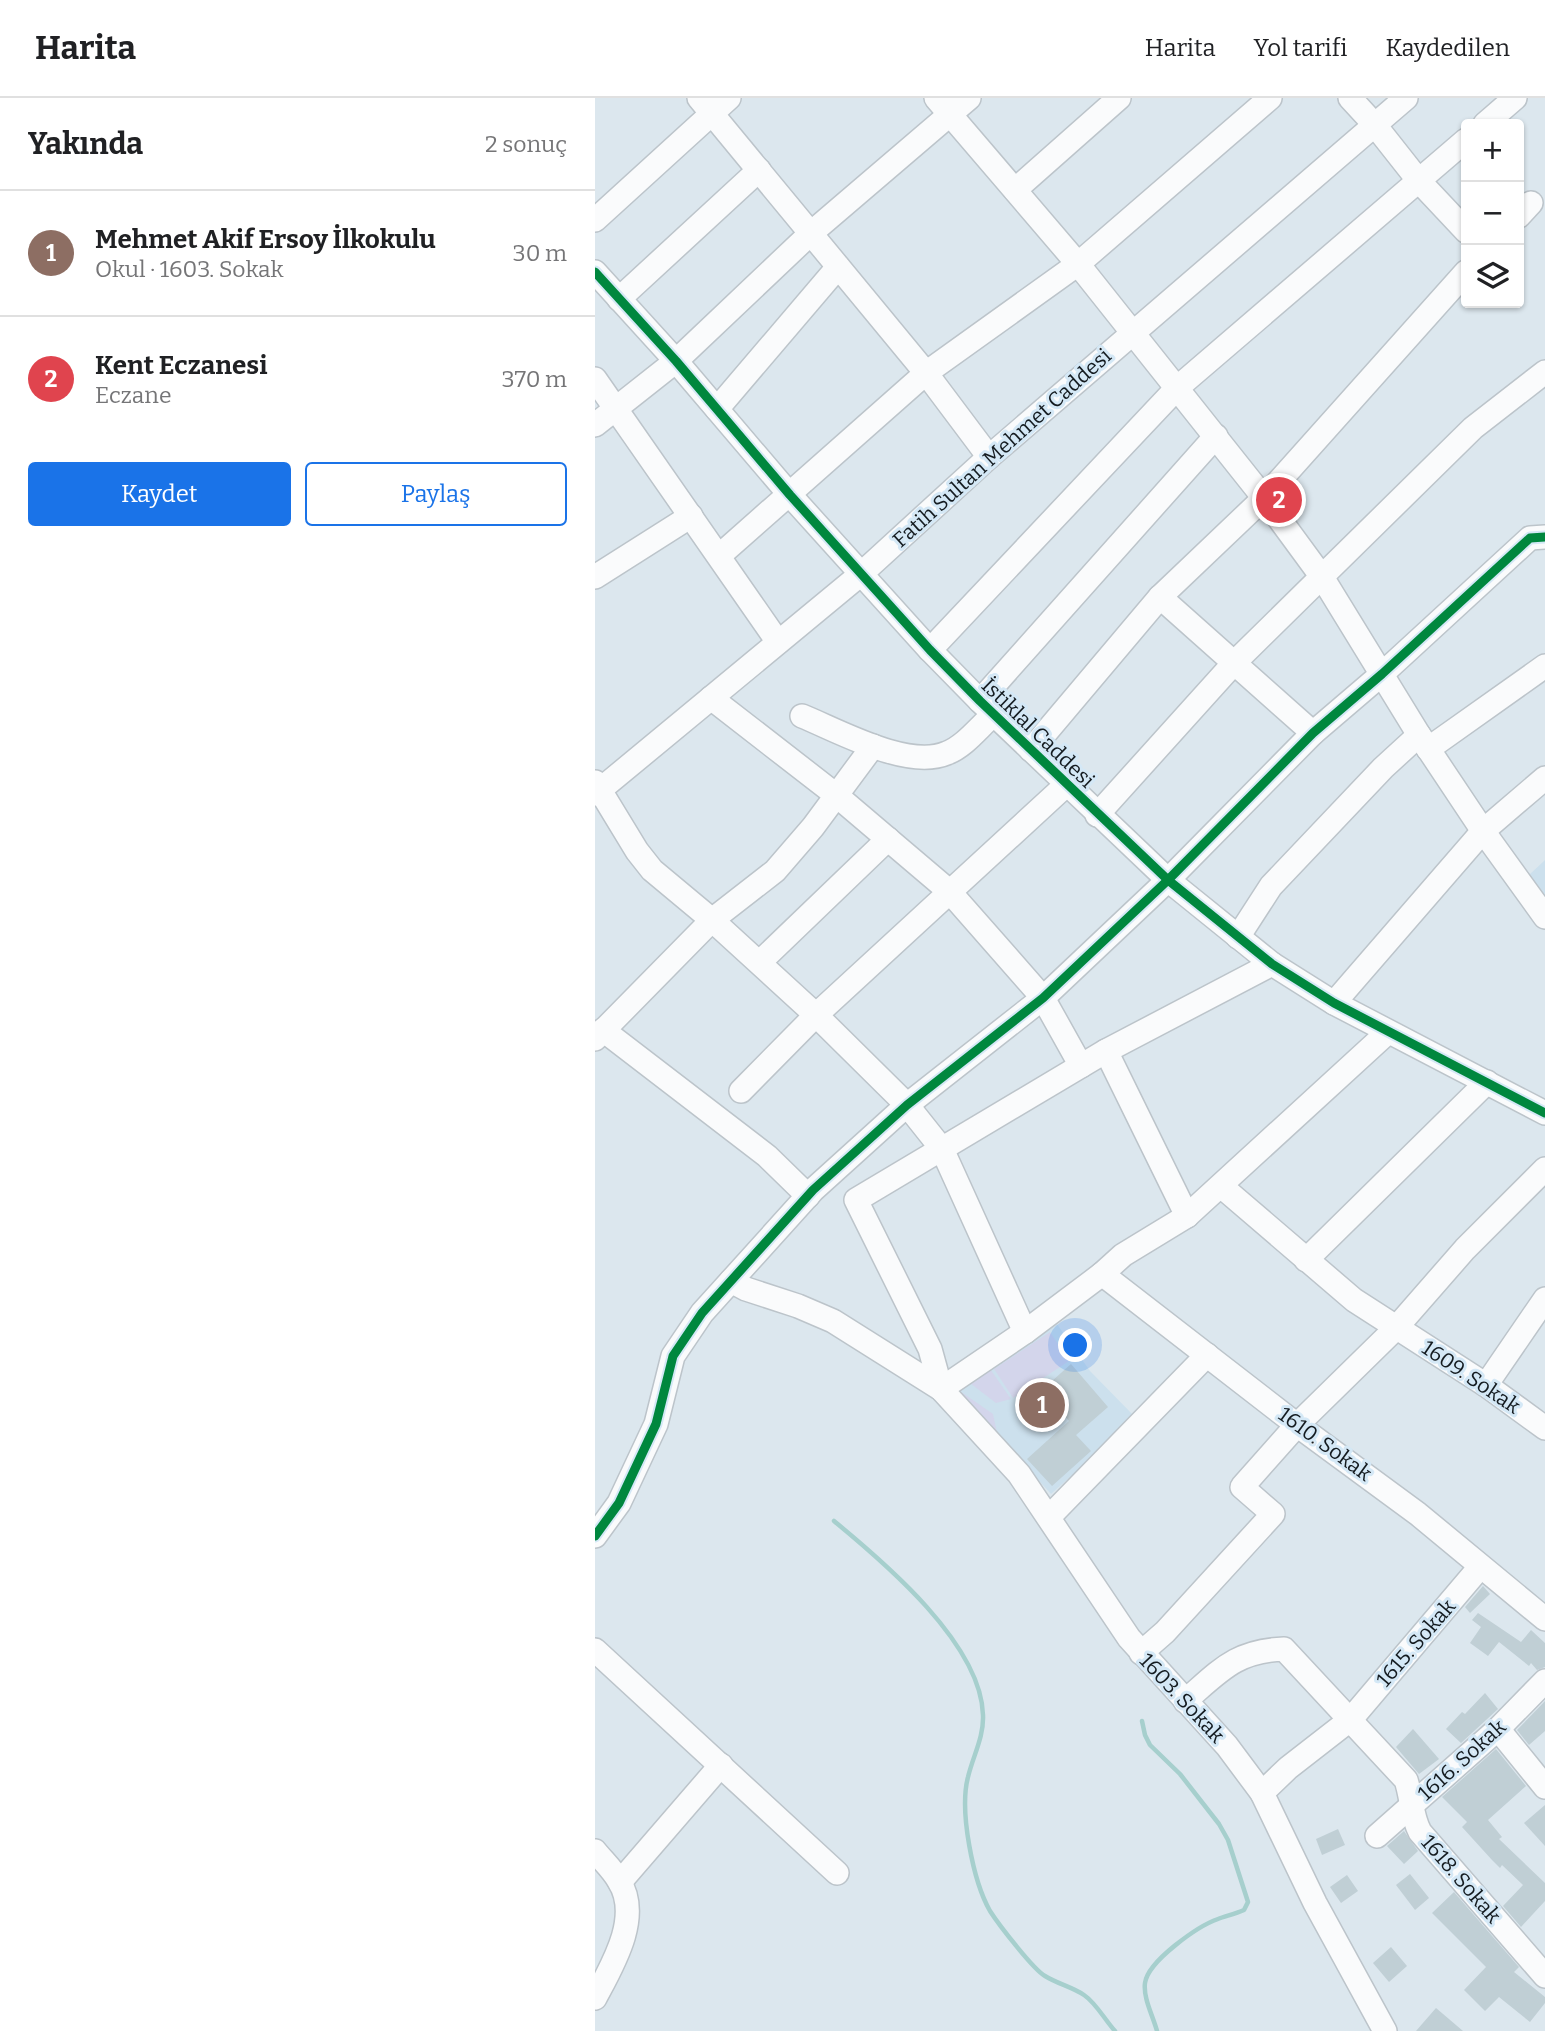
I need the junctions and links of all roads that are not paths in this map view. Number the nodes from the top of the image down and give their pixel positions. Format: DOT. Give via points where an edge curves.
graph roads {
  1 [pos="969,98"];
  2 [pos="1119,98"];
  3 [pos="1270,98"];
  4 [pos="1350,98"];
  5 [pos="1406,98"];
  6 [pos="1515,98"];
  7 [pos="713,102"];
  8 [pos="943,106"];
  9 [pos="1491,119"];
  10 [pos="1374,124"];
  11 [pos="1461,144"];
  12 [pos="759,170"];
  13 [pos="1419,181"];
  14 [pos="1015,190"];
  15 [pos="595,220"];
  16 [pos="1461,227"];
  17 [pos="810,234"];
  18 [pos="1078,264"];
  19 [pos="838,267"];
  20 [pos="595,272"];
  21 [pos="1461,278"];
  22 [pos="619,299"];
  23 [pos="1132,333"];
  24 [pos="676,361"];
  25 [pos="1545,372"];
  26 [pos="926,373"];
  27 [pos="595,379"];
  28 [pos="1177,388"];
  29 [pos="616,409"];
  30 [pos="717,409"];
  31 [pos="595,425"];
  32 [pos="1216,436"];
  33 [pos="989,457"];
  34 [pos="790,495"];
  35 [pos="1263,498"];
  36 [pos="691,516"];
  37 [pos="1545,537"];
  38 [pos="719,556"];
  39 [pos="861,573"];
  40 [pos="595,577"];
  41 [pos="1322,577"];
  42 [pos="1160,597"];
  43 [pos="778,642"];
  44 [pos="930,650"];
  45 [pos="1234,663"];
  46 [pos="1545,666"];
  47 [pos="1381,674"];
  48 [pos="711,698"];
  49 [pos="986,708"];
  50 [pos="802,716"];
  51 [pos="1313,733"];
  52 [pos="1424,742"];
  53 [pos="873,746"];
  54 [pos="1031,750"];
  55 [pos="1545,778"];
  56 [pos="1066,785"];
  57 [pos="597,788"];
  58 [pos="836,795"];
  59 [pos="1097,815"];
  60 [pos="1482,831"];
  61 [pos="888,839"];
  62 [pos="1168,880"];
  63 [pos="949,891"];
  64 [pos="1545,917"];
  65 [pos="712,920"];
  66 [pos="1238,937"];
  67 [pos="759,962"];
  68 [pos="1272,964"];
  69 [pos="1043,998"];
  70 [pos="1334,1003"];
  71 [pos="816,1015"];
  72 [pos="1388,1032"];
  73 [pos="599,1034"];
  74 [pos="1106,1051"];
  75 [pos="1081,1066"];
  76 [pos="1487,1082"];
  77 [pos="741,1091"];
  78 [pos="907,1105"];
  79 [pos="1541,1107"];
  80 [pos="942,1149"];
  81 [pos="1545,1169"];
  82 [pos="1221,1186"];
  83 [pos="807,1196"];
  84 [pos="1187,1216"];
  85 [pos="1306,1260"];
  86 [pos="1102,1274"];
  87 [pos="731,1281"];
  88 [pos="1545,1299"];
  89 [pos="1396,1328"];
  90 [pos="1025,1332"];
  91 [pos="1207,1355"];
  92 [pos="1486,1385"];
  93 [pos="941,1389"];
  94 [pos="1297,1425"];
  95 [pos="1545,1427"];
  96 [pos="1050,1516"];
  97 [pos="595,1535"];
  98 [pos="1481,1567"];
  99 [pos="1545,1619"];
  100 [pos="595,1650"];
  101 [pos="1140,1653"];
  102 [pos="1545,1681"];
  103 [pos="1185,1701"];
  104 [pos="1351,1719"];
  105 [pos="1498,1729"];
  106 [pos="721,1765"];
  107 [pos="1545,1787"];
  108 [pos="1262,1793"];
  109 [pos="1411,1806"];
  110 [pos="1377,1836"];
  111 [pos="595,1851"];
  112 [pos="837,1873"];
  113 [pos="621,1882"];
  114 [pos="1545,1976"];
  115 [pos="595,1998"];
  116 [pos="1385,2031"];
  1 -- 8 [label="street"];
  2 -- 14 [label="street"];
  3 -- 18 [label="street"];
  4 -- 10 [label="street"];
  5 -- 10 [label="street, Fatih Sultan Mehmet Caddesi"];
  6 -- 9 [label="street"];
  7 -- 12 [label="street"];
  7 -- 15 [label="street"];
  8 -- 14 [label="street"];
  8 -- 17 [label="street"];
  10 -- 13 [label="street"];
  10 -- 23 [label="street, Fatih Sultan Mehmet Caddesi"];
  11 -- 13 [label="street"];
  12 -- 17 [label="street"];
  12 -- 22 [label="street"];
  13 -- 16 [label="street"];
  13 -- 28 [label="street"];
  14 -- 18 [label="street"];
  17 -- 19 [label="street"];
  17 -- 24 [label="street"];
  18 -- 23 [label="street"];
  18 -- 26 [label="street"];
  19 -- 26 [label="street"];
  19 -- 30 [label="street"];
  20 -- 22 [label="street, İstiklal Caddesi"];
  21 -- 35 [label="street"];
  22 -- 24 [label="street, İstiklal Caddesi"];
  23 -- 28 [label="street"];
  23 -- 33 [label="street, Fatih Sultan Mehmet Caddesi"];
  24 -- 29 [label="street"];
  24 -- 30 [label="street, İstiklal Caddesi"];
  25 -- 41 [label="street" via="1473,428"];
  26 -- 33 [label="street"];
  26 -- 34 [label="street"];
  27 -- 29 [label="street"];
  28 -- 32 [label="street"];
  28 -- 44 [label="street"];
  29 -- 31 [label="street"];
  29 -- 36 [label="street"];
  30 -- 34 [label="street, İstiklal Caddesi"];
  32 -- 35 [label="street"];
  32 -- 49 [label="street"];
  33 -- 39 [label="street, Fatih Sultan Mehmet Caddesi"];
  34 -- 38 [label="street"];
  34 -- 39 [label="street, İstiklal Caddesi"];
  35 -- 41 [label="street"];
  35 -- 42 [label="street"];
  36 -- 38 [label="street"];
  36 -- 40 [label="street"];
  37 -- 47 [label="street" via="1530,538"];
  38 -- 43 [label="street"];
  39 -- 43 [label="street, Fatih Sultan Mehmet Caddesi"];
  39 -- 44 [label="street, İstiklal Caddesi"];
  41 -- 45 [label="street"];
  41 -- 47 [label="street"];
  42 -- 45 [label="street"];
  42 -- 54 [label="street"];
  43 -- 48 [label="street, Fatih Sultan Mehmet Caddesi"];
  44 -- 49 [label="street, İstiklal Caddesi"];
  45 -- 51 [label="street"];
  45 -- 59 [label="street"];
  46 -- 52 [label="street"];
  47 -- 51 [label="street"];
  47 -- 52 [label="street"];
  48 -- 57 [label="street, Fatih Sultan Mehmet Caddesi"];
  48 -- 58 [label="street"];
  49 -- 53 [label="street" via="955,749 938,757 915,757"];
  49 -- 54 [label="street, İstiklal Caddesi"];
  50 -- 53 [label="street"];
  51 -- 62 [label="street"];
  52 -- 60 [label="street"];
  52 -- 66 [label="street" via="1383,768 1271,886"];
  53 -- 58 [label="street"];
  54 -- 56 [label="street, İstiklal Caddesi"];
  55 -- 60 [label="street"];
  56 -- 59 [label="street, İstiklal Caddesi"];
  56 -- 63 [label="street"];
  57 -- 65 [label="street" via="652,870"];
  58 -- 61 [label="street"];
  58 -- 65 [label="street" via="775,871"];
  59 -- 62 [label="street, İstiklal Caddesi"];
  60 -- 64 [label="street"];
  60 -- 70 [label="street"];
  61 -- 63 [label="street"];
  61 -- 67 [label="street"];
  62 -- 66 [label="street, İstiklal Caddesi"];
  62 -- 69 [label="street"];
  63 -- 69 [label="street"];
  63 -- 71 [label="street"];
  65 -- 67 [label="street"];
  65 -- 73 [label="street"];
  66 -- 68 [label="street, İstiklal Caddesi"];
  67 -- 71 [label="street"];
  68 -- 70 [label="street, İstiklal Caddesi"];
  68 -- 74 [label="street"];
  69 -- 75 [label="street"];
  69 -- 78 [label="street"];
  70 -- 72 [label="street, İstiklal Caddesi"];
  71 -- 77 [label="street"];
  71 -- 78 [label="street"];
  72 -- 76 [label="street, İstiklal Caddesi"];
  72 -- 82 [label="street"];
  73 -- 83 [label="street" via="767,1156"];
  74 -- 75 [label="street"];
  74 -- 84 [label="street"];
  75 -- 80 [label="street"];
  76 -- 79 [label="street, İstiklal Caddesi"];
  76 -- 85 [label="street"];
  78 -- 80 [label="street"];
  78 -- 83 [label="street"];
  80 -- 90 [label="street"];
  80 -- 93 [label="street" via="856,1200 930,1349"];
  81 -- 89 [label="street" via="1465,1249"];
  82 -- 84 [label="street"];
  82 -- 85 [label="street, 1609. Sokak"];
  83 -- 87 [label="street"];
  84 -- 86 [label="street" via="1123,1255"];
  85 -- 89 [label="street, 1609. Sokak"];
  86 -- 90 [label="street"];
  86 -- 91 [label="street, 1610. Sokak"];
  87 -- 93 [label="street" via="833,1321"];
  87 -- 97 [label="street" via="673,1356 656,1424 619,1503"];
  88 -- 92 [label="street"];
  89 -- 92 [label="street, 1609. Sokak"];
  89 -- 94 [label="street"];
  90 -- 93 [label="street"];
  91 -- 94 [label="street, 1610. Sokak"];
  91 -- 96 [label="street"];
  92 -- 95 [label="street, 1609. Sokak"];
  93 -- 96 [label="street, 1603. Sokak" via="1019,1474"];
  94 -- 98 [label="street, 1610. Sokak" via="1377,1482"];
  94 -- 101 [label="street" via="1242,1487 1273,1514 1165,1632"];
  96 -- 101 [label="street, 1603. Sokak"];
  98 -- 99 [label="street, 1610. Sokak"];
  98 -- 104 [label="street, 1615. Sokak"];
  100 -- 106 [label="street"];
  101 -- 103 [label="street, 1603. Sokak"];
  102 -- 105 [label="street, 1616. Sokak"];
  103 -- 104 [label="street, 1618. Sokak" via="1233,1661 1249,1653 1284,1649"];
  103 -- 108 [label="street, 1603. Sokak"];
  104 -- 108 [label="street, 1615. Sokak"];
  104 -- 109 [label="street, 1618. Sokak" via="1406,1780"];
  105 -- 107 [label="street"];
  105 -- 109 [label="street, 1616. Sokak"];
  106 -- 112 [label="street"];
  106 -- 113 [label="street"];
  108 -- 116 [label="street, 1603. Sokak"];
  109 -- 110 [label="street, 1616. Sokak"];
  109 -- 114 [label="street, 1618. Sokak" via="1420,1832"];
  111 -- 113 [label="street"];
  113 -- 115 [label="street" via="625,1930"];
}
